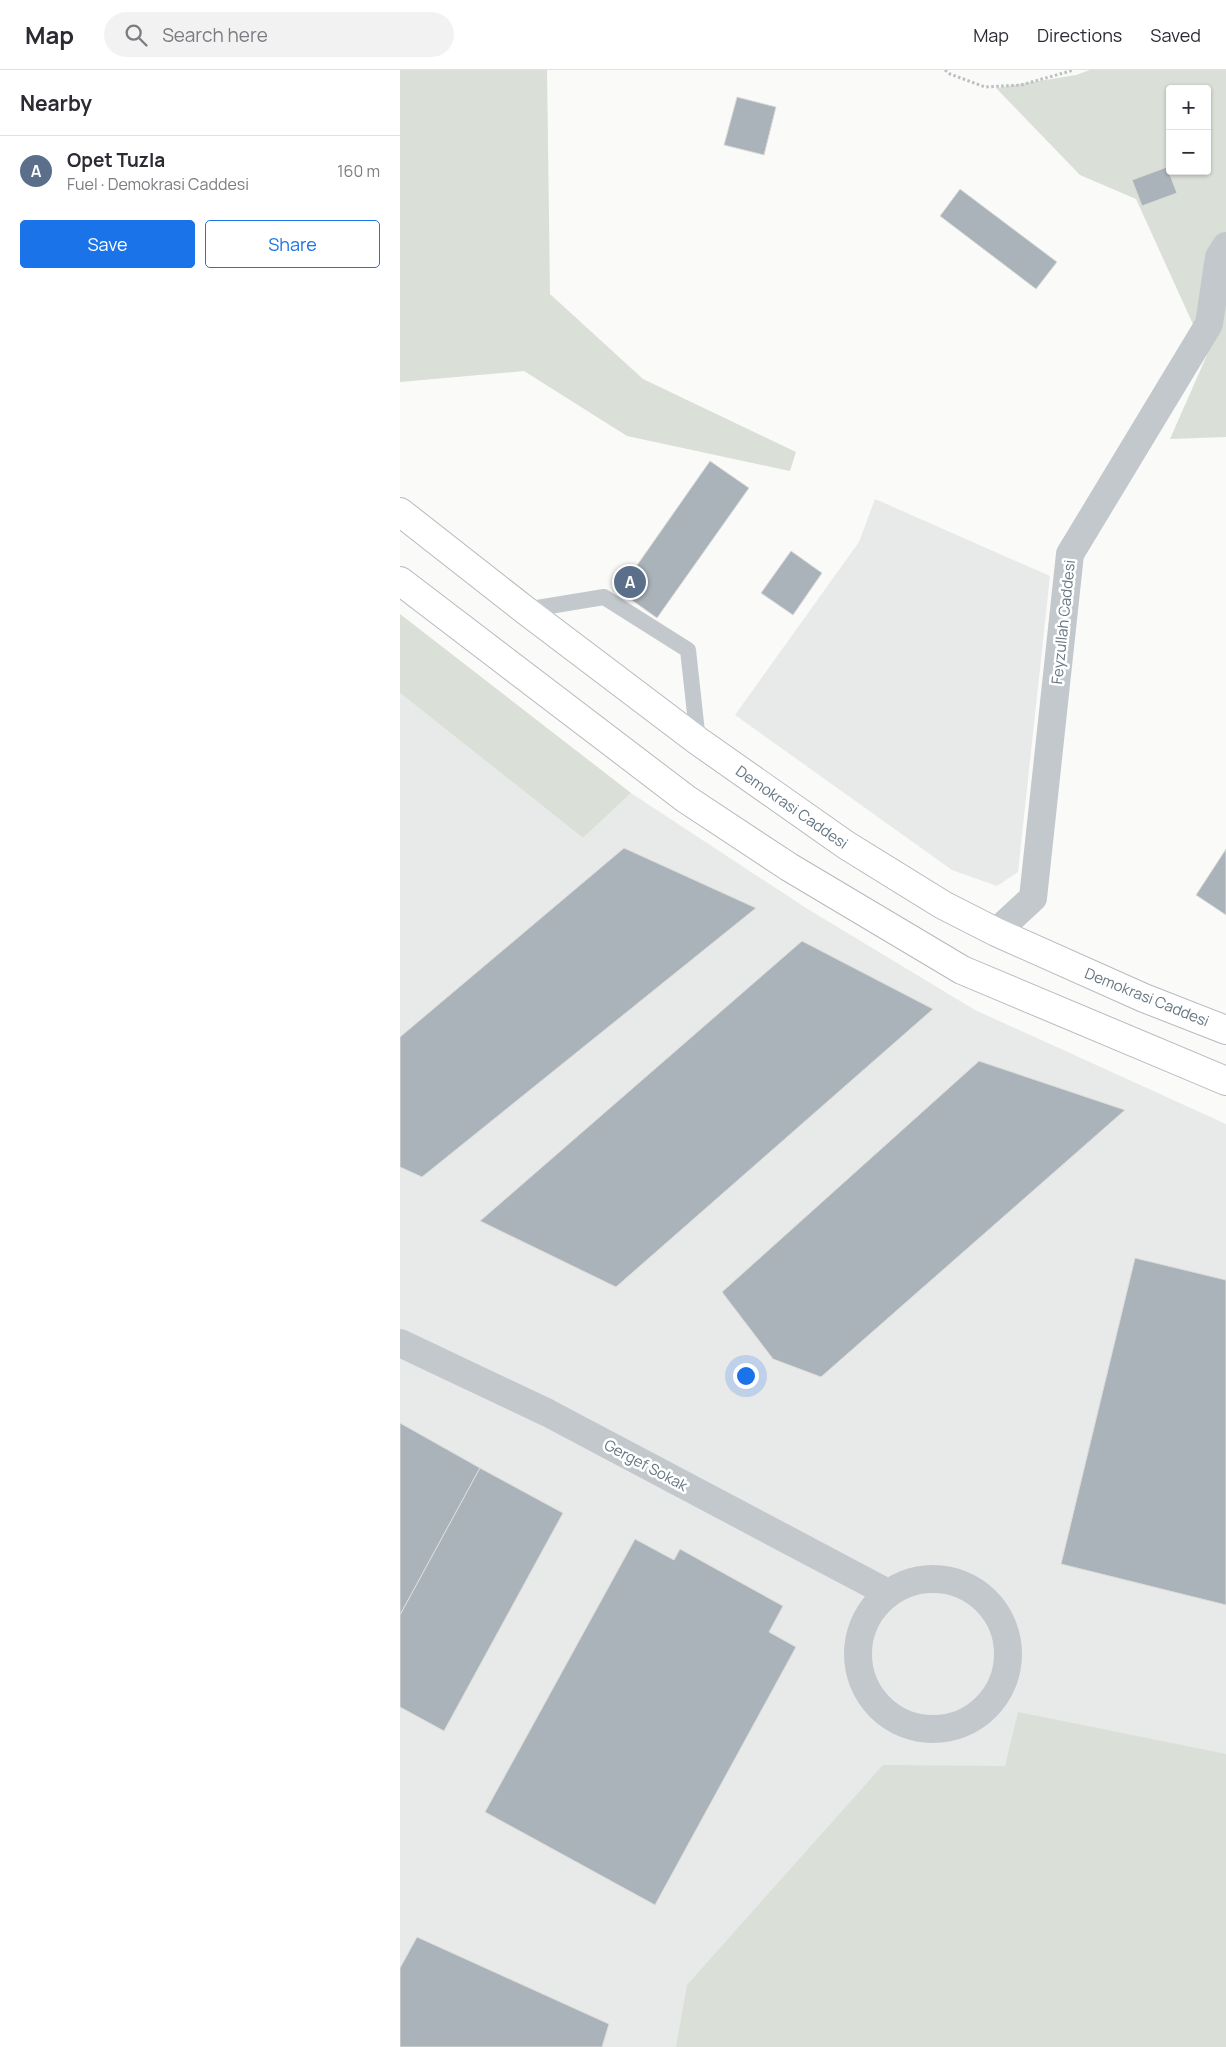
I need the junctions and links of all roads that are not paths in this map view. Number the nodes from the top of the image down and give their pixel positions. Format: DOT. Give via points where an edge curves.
graph roads {
  1 [pos="1226,246"];
  2 [pos="400,512"];
  3 [pos="400,581"];
  4 [pos="525,610"];
  5 [pos="698,741"];
  6 [pos="996,932"];
  7 [pos="1226,1030"];
  8 [pos="1226,1081"];
  9 [pos="402,1347"];
  10 [pos="888,1593"];
  1 -- 6 [label="street, Feyzullah Caddesi" via="1219,257 1209,324 1070,554 1033,898"];
  2 -- 4 [label="main road, Demokrasi Caddesi"];
  3 -- 8 [label="main road" via="686,799 789,867 962,970"];
  4 -- 5 [label="main road, Demokrasi Caddesi"];
  4 -- 5 [label="lane" via="604,597 688,650"];
  5 -- 6 [label="main road, Demokrasi Caddesi" via="846,845 943,905"];
  6 -- 7 [label="main road, Demokrasi Caddesi" via="1144,998"];
  9 -- 10 [label="street, Gergef Sokak" via="548,1413"];
  10 -- 10 [label="street" via="872,1610 861,1631 858,1657 863,1682 876,1704 897,1720 922,1729 948,1728 972,1718 991,1701 1004,1678 1008,1655 1005,1632 994,1610 978,1593 957,1582 933,1578 910,1582"];
}
